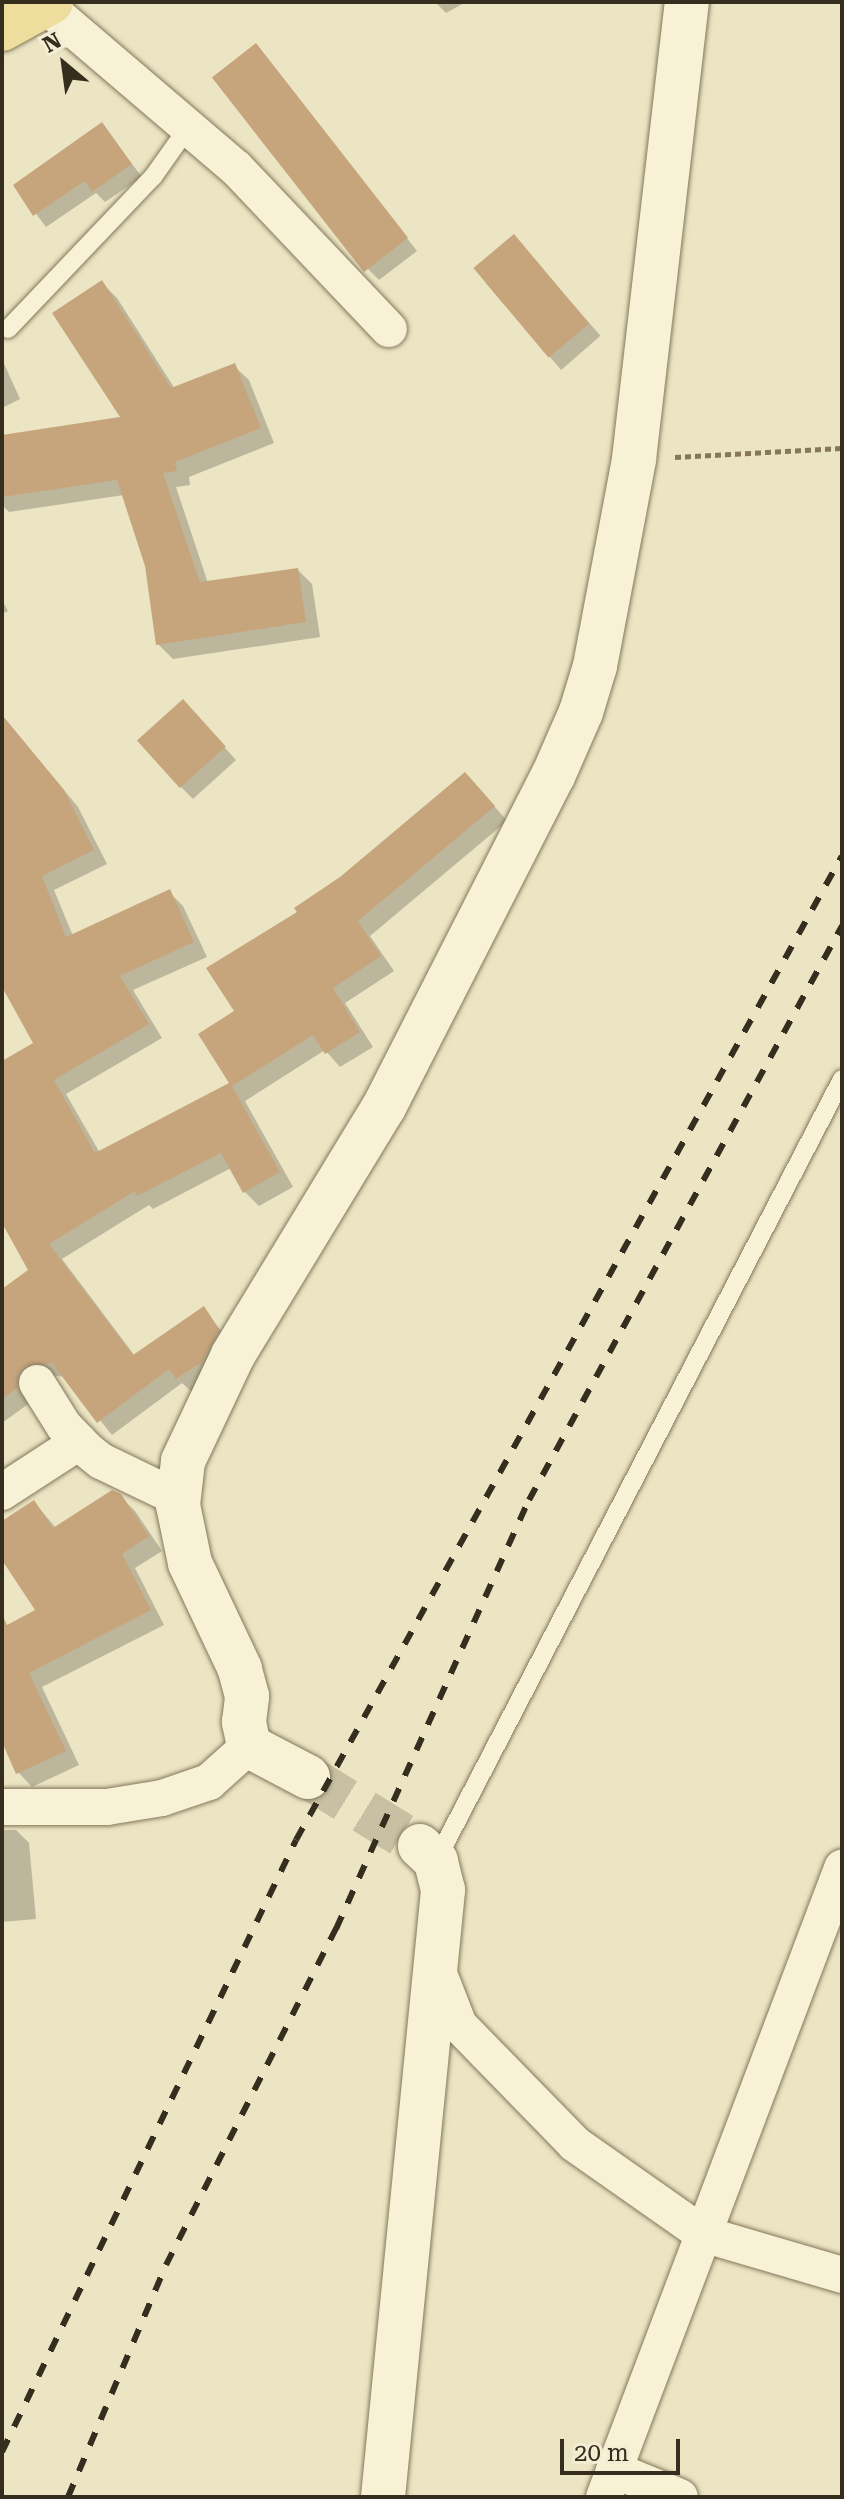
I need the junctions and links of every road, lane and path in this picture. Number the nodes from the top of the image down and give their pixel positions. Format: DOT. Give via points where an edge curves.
graph roads {
  1 [pos="687,2"];
  2 [pos="24,13"];
  3 [pos="189,126"];
  4 [pos="8,329"];
  5 [pos="389,329"];
  6 [pos="842,448"];
  7 [pos="634,459"];
  8 [pos="842,1079"];
  9 [pos="37,1383"];
  10 [pos="79,1442"];
  11 [pos="2,1492"];
  12 [pos="178,1498"];
  13 [pos="249,1746"];
  14 [pos="308,1777"];
  15 [pos="2,1807"];
  16 [pos="428,1853"];
  17 [pos="842,1868"];
  18 [pos="436,1966"];
  19 [pos="703,2234"];
  20 [pos="842,2275"];
  21 [pos="609,2484"];
  22 [pos="383,2497"];
  23 [pos="680,2497"];
  1 -- 7 [label="street"];
  2 -- 3 [label="street"];
  3 -- 4 [label="lane" via="153,177"];
  3 -- 5 [label="street" via="236,168"];
  6 -- 7 [label="path"];
  7 -- 12 [label="street" via="595,666 575,725 384,1107 233,1355 183,1461"];
  8 -- 16 [label="lane"];
  9 -- 10 [label="street"];
  10 -- 11 [label="street"];
  10 -- 12 [label="street" via="101,1461"];
  12 -- 13 [label="street" via="190,1563 240,1669"];
  13 -- 14 [label="street"];
  13 -- 15 [label="street" via="209,1782 162,1798 107,1807"];
  16 -- 18 [label="street" via="443,1890"];
  17 -- 19 [label="street"];
  18 -- 19 [label="street" via="459,2025 575,2144"];
  18 -- 22 [label="street"];
  19 -- 20 [label="street"];
  19 -- 21 [label="street"];
  21 -- 23 [label="street"];
}
